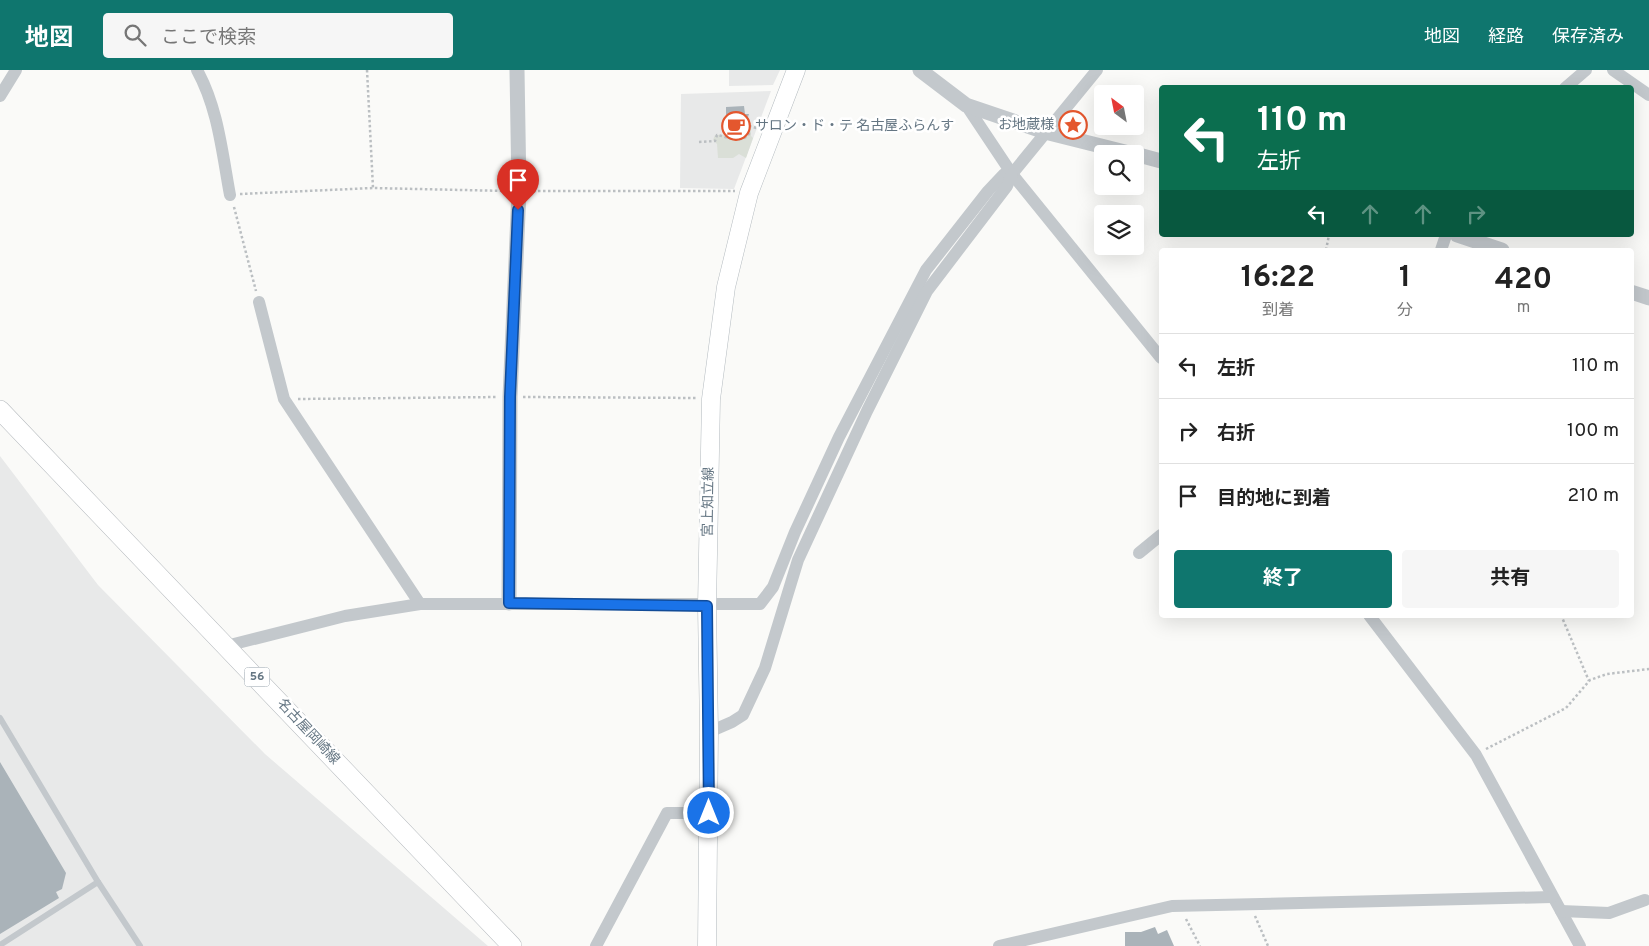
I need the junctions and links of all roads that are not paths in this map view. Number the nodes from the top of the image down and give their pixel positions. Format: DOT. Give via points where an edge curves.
graph roads {
  1 [pos="16,70"];
  2 [pos="196,70"];
  3 [pos="517,70"];
  4 [pos="796,70"];
  5 [pos="920,70"];
  6 [pos="1097,70"];
  7 [pos="1586,70"];
  8 [pos="1613,70"];
  9 [pos="1568,85"];
  10 [pos="1649,95"];
  11 [pos="0,96"];
  12 [pos="966,105"];
  13 [pos="1045,132"];
  14 [pos="1098,145"];
  15 [pos="1144,157"];
  16 [pos="1159,160"];
  17 [pos="1012,174"];
  18 [pos="230,194"];
  19 [pos="1463,237"];
  20 [pos="1496,248"];
  21 [pos="1634,293"];
  22 [pos="1649,298"];
  23 [pos="259,302"];
  24 [pos="1159,356"];
  25 [pos="0,410"];
  26 [pos="1159,537"];
  27 [pos="1138,554"];
  28 [pos="509,603"];
  29 [pos="420,604"];
  30 [pos="707,606"];
  31 [pos="1371,618"];
  32 [pos="226,646"];
  33 [pos="0,718"];
  34 [pos="709,732"];
  35 [pos="709,813"];
  36 [pos="98,882"];
  37 [pos="1552,897"];
  38 [pos="1645,900"];
  39 [pos="1561,911"];
  40 [pos="0,945"];
  41 [pos="140,946"];
  42 [pos="512,946"];
  43 [pos="596,946"];
  44 [pos="707,946"];
  45 [pos="999,946"];
  46 [pos="1580,946"];
  1 -- 11 [label="street"];
  2 -- 18 [label="street" via="217,122"];
  3 -- 28 [label="street" via="519,191 510,397"];
  4 -- 30 [label="main road, 宮上知立線" via="749,192 726,287 711,399"];
  5 -- 12 [label="street"];
  6 -- 13 [label="street"];
  7 -- 9 [label="street"];
  8 -- 10 [label="street"];
  12 -- 13 [label="street"];
  12 -- 17 [label="street"];
  13 -- 14 [label="street"];
  13 -- 17 [label="street"];
  15 -- 16 [label="street"];
  17 -- 24 [label="street"];
  17 -- 30 [label="street" via="1004,174 988,190 926,270 839,437 773,587 760,604"];
  17 -- 34 [label="street" via="1008,186 927,291 867,411 798,560 765,668 743,715"];
  19 -- 20 [label="street"];
  21 -- 22 [label="street"];
  23 -- 29 [label="street" via="284,399"];
  25 -- 32 [label="main road, 名古屋岡崎線 / 56"];
  26 -- 27 [label="street"];
  28 -- 29 [label="street"];
  28 -- 30 [label="street"];
  29 -- 32 [label="street" via="345,616"];
  30 -- 34 [label="main road, 宮上知立線"];
  31 -- 37 [label="street" via="1476,755"];
  32 -- 42 [label="main road, 名古屋岡崎線 / 56"];
  33 -- 36 [label="lane"];
  34 -- 35 [label="main road, 宮上知立線"];
  35 -- 43 [label="street" via="667,814"];
  35 -- 44 [label="main road, 宮上知立線"];
  36 -- 40 [label="lane"];
  36 -- 41 [label="lane"];
  37 -- 39 [label="street"];
  37 -- 45 [label="street" via="1172,906"];
  38 -- 39 [label="street" via="1609,913"];
  39 -- 46 [label="street"];
}
